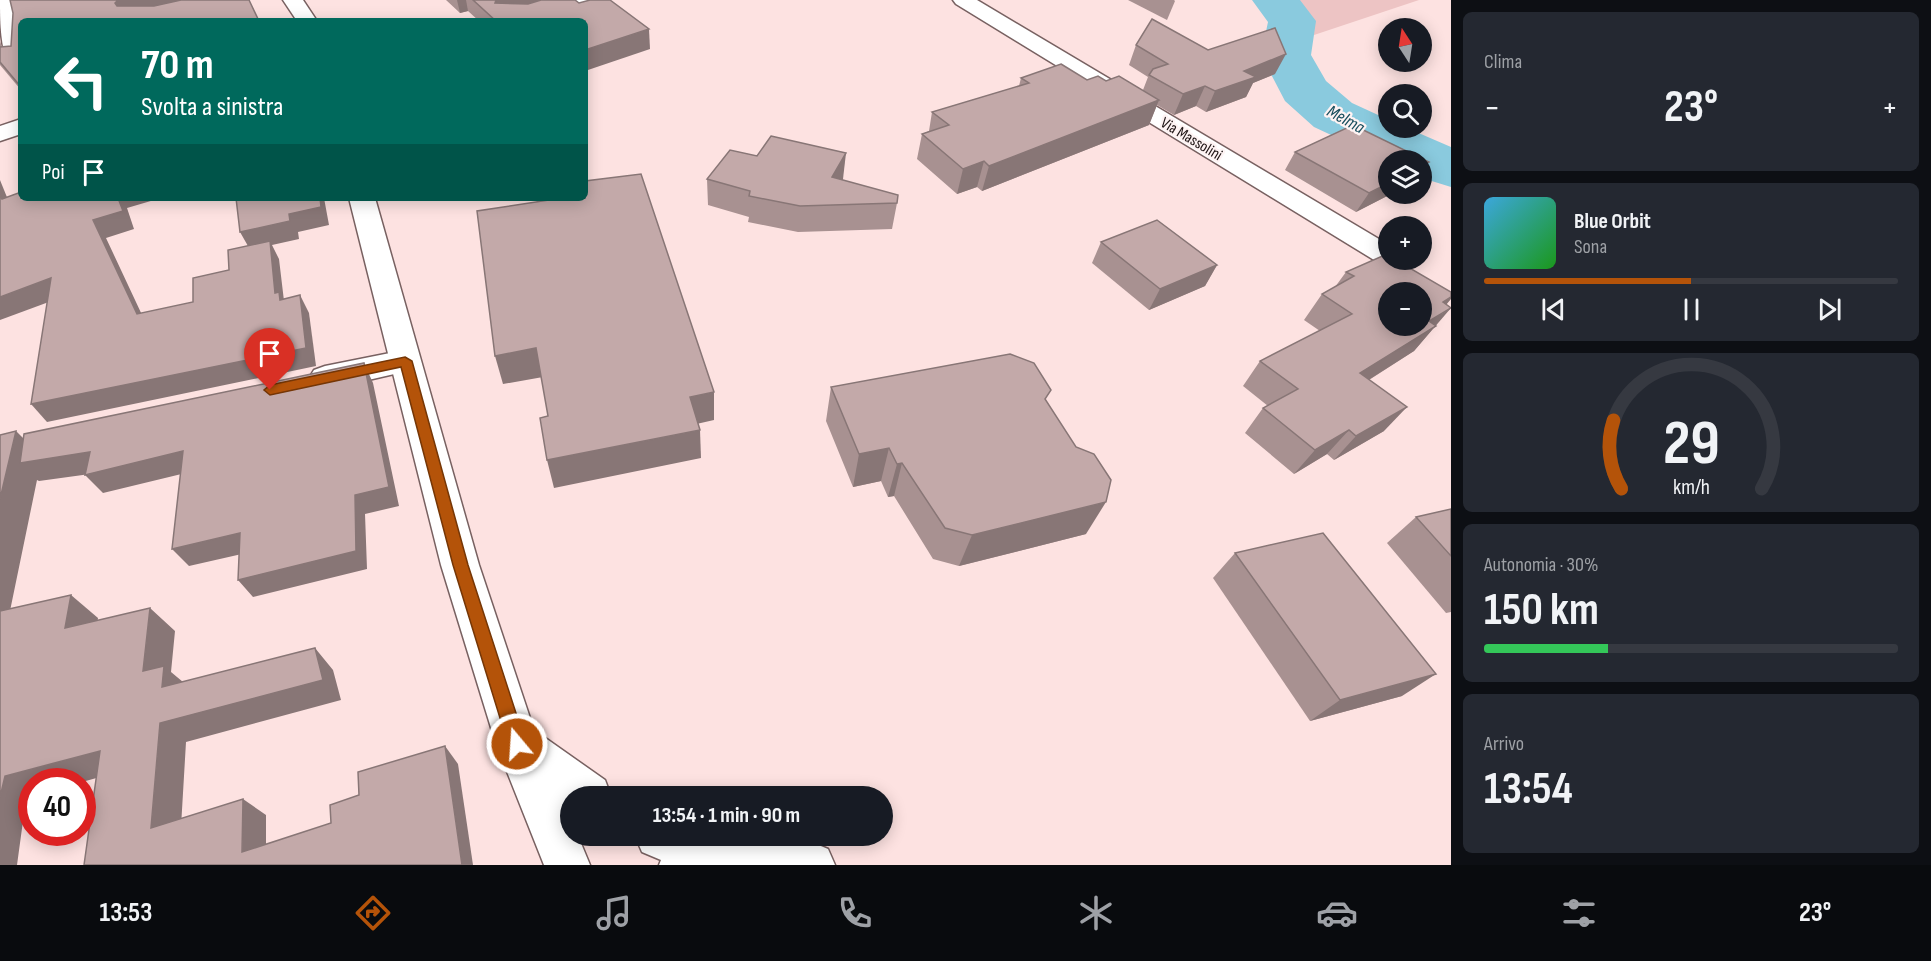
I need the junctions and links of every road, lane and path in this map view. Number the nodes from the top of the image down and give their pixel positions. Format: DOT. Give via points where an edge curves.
graph roads {
  1 [pos="5,0"];
  2 [pos="293,0"];
  3 [pos="579,0"];
  4 [pos="963,0"];
  5 [pos="305,18"];
  6 [pos="520,18"];
  7 [pos="12,58"];
  8 [pos="18,127"];
  9 [pos="0,134"];
  10 [pos="363,201"];
  11 [pos="1378,250"];
  12 [pos="405,361"];
  13 [pos="301,383"];
  14 [pos="517,744"];
  15 [pos="575,786"];
  16 [pos="673,846"];
  17 [pos="693,860"];
  18 [pos="567,865"];
  19 [pos="812,865"];
  1 -- 7 [label="street"];
  2 -- 5 [label="street"];
  3 -- 6 [label="street"];
  4 -- 11 [label="street, Via Massolini"];
  8 -- 9 [label="street"];
  10 -- 12 [label="street"];
  12 -- 13 [label="street"];
  12 -- 14 [label="street" via="460,565"];
  14 -- 15 [label="street"];
  14 -- 18 [label="street"];
  16 -- 17 [label="street"];
  17 -- 19 [label="street" via="746,848 789,854"];
}
